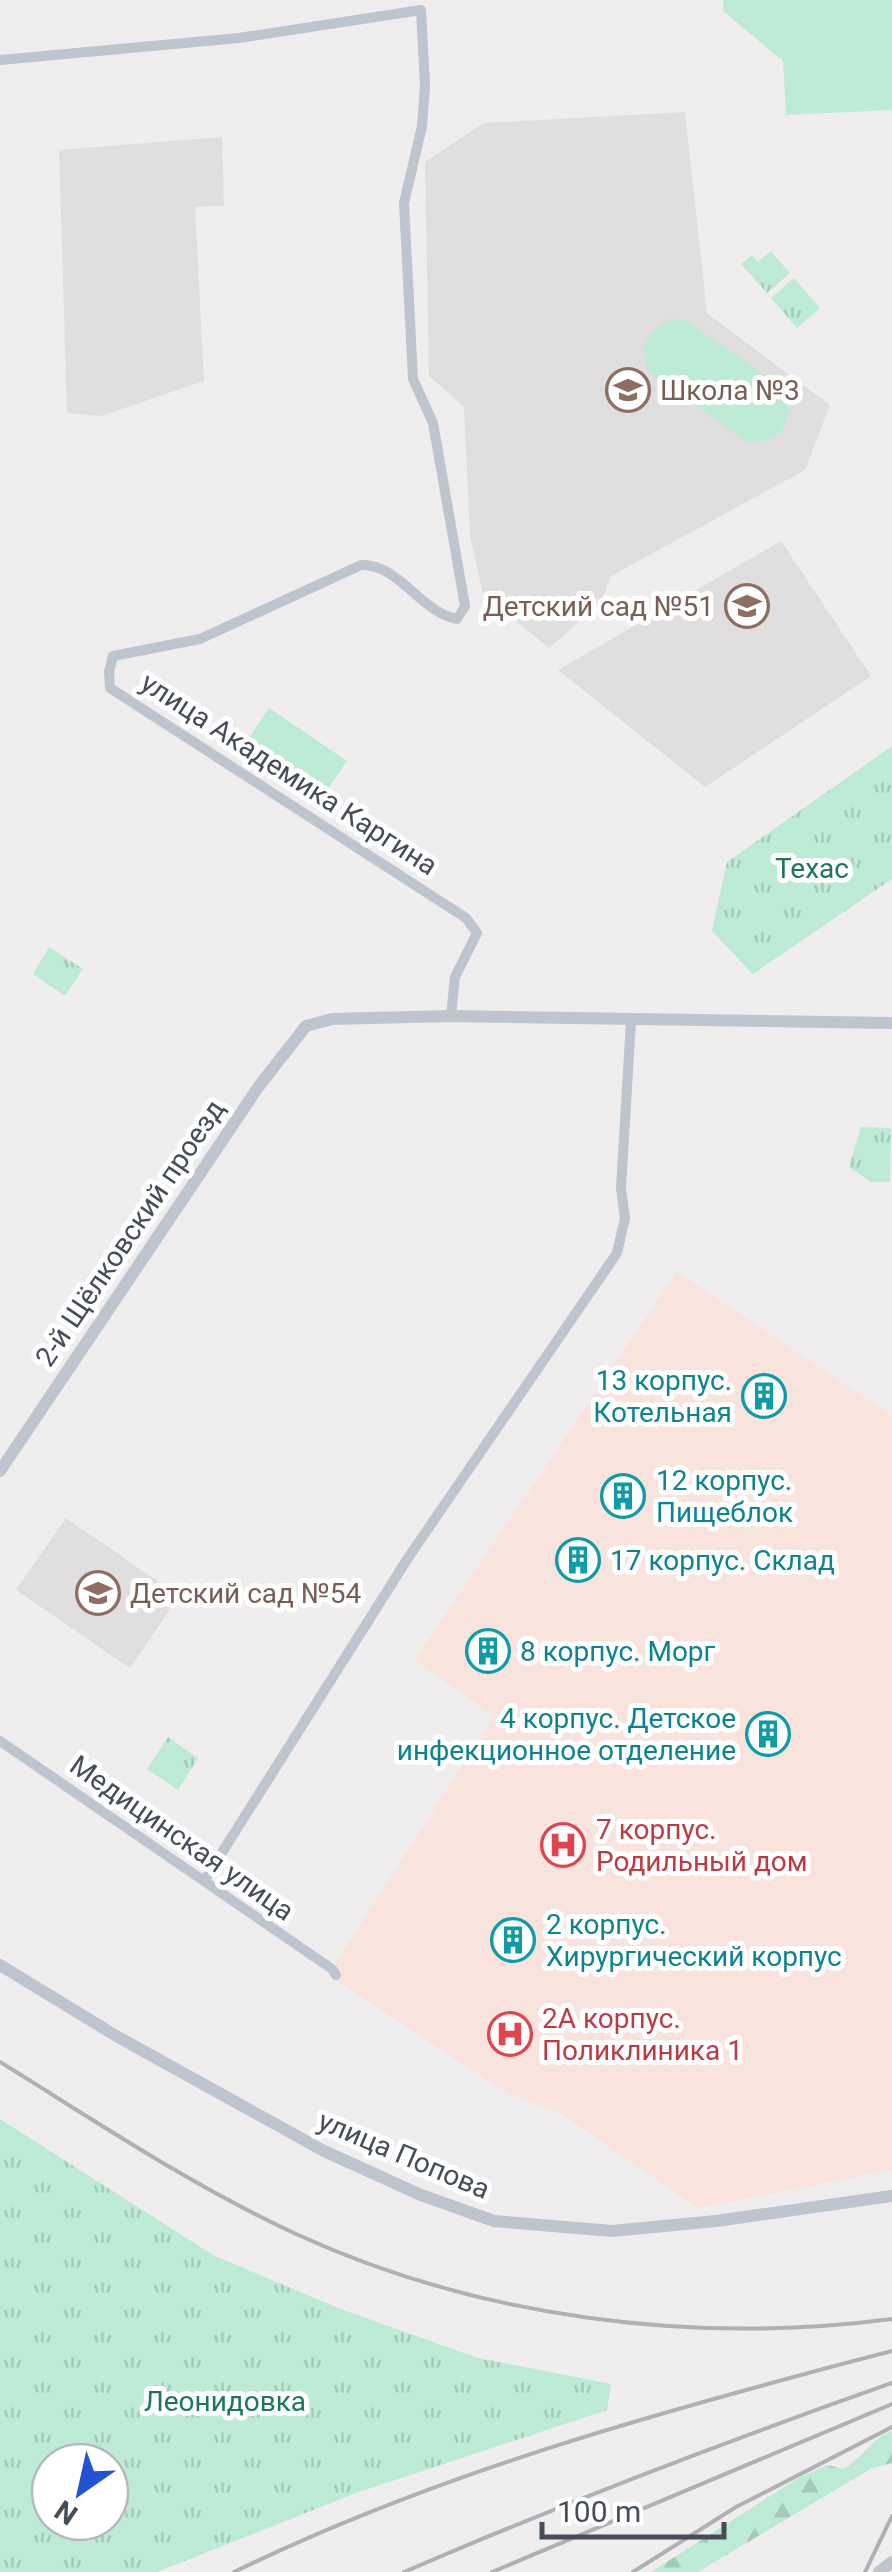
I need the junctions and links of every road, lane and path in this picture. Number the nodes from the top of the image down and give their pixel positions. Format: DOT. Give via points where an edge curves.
graph roads {
  1 [pos="0,60"];
  2 [pos="451,1016"];
  3 [pos="630,1020"];
  4 [pos="892,1022"];
  5 [pos="0,1471"];
  6 [pos="0,1740"];
  7 [pos="204,1882"];
  8 [pos="0,1965"];
  9 [pos="336,1975"];
  10 [pos="892,2196"];
  11 [pos="892,2562"];
  12 [pos="879,2572"];
  1 -- 2 [label="street, улица Академика Каргина" via="239,38 420,10 422,126 404,204 414,379 433,423 463,614 457,620 441,615 386,571 361,565 200,640 114,656 108,672 110,688 466,918 478,933 456,977"];
  2 -- 3 [label="street"];
  2 -- 5 [label="street, 2-й Щёлковский проезд" via="332,1019 306,1026"];
  3 -- 4 [label="street"];
  3 -- 7 [label="street" via="625,1218 618,1254 408,1558"];
  6 -- 7 [label="street, Медицинская улица"];
  7 -- 9 [label="street, Медицинская улица"];
  8 -- 10 [label="street, улица Попова" via="324,2151 494,2220 612,2231"];
  11 -- 12 [label="street"];
}
